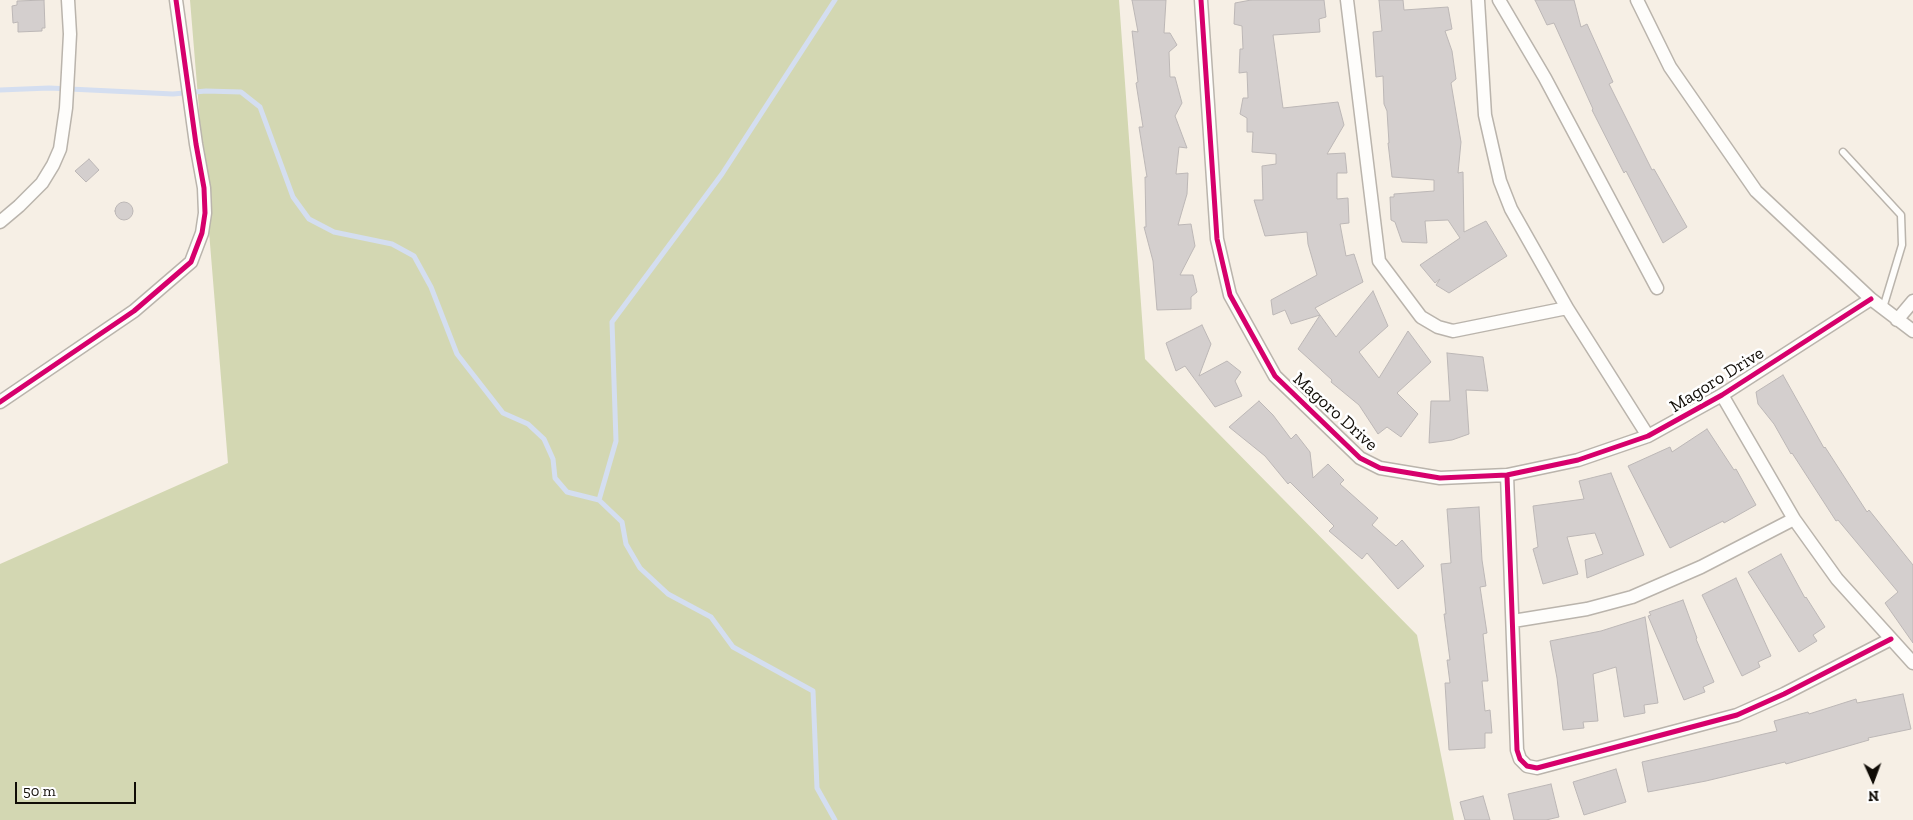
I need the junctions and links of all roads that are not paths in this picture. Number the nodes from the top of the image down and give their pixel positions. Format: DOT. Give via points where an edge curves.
graph roads {
  1 [pos="68,0"];
  2 [pos="176,0"];
  3 [pos="1201,0"];
  4 [pos="1347,0"];
  5 [pos="1478,0"];
  6 [pos="1499,0"];
  7 [pos="1637,0"];
  8 [pos="1843,152"];
  9 [pos="0,222"];
  10 [pos="1657,288"];
  11 [pos="1871,298"];
  12 [pos="1913,301"];
  13 [pos="1567,308"];
  14 [pos="1883,308"];
  15 [pos="1897,320"];
  16 [pos="1913,331"];
  17 [pos="1722,395"];
  18 [pos="0,402"];
  19 [pos="1648,436"];
  20 [pos="1507,475"];
  21 [pos="1794,519"];
  22 [pos="1513,621"];
  23 [pos="1891,639"];
  24 [pos="1913,663"];
  1 -- 9 [label="street" via="68,72 60,149 42,183"];
  2 -- 18 [label="street" via="204,188 202,233 191,262 134,311"];
  3 -- 20 [label="street, Magoro Drive" via="1217,240 1230,295 1275,376 1360,458 1380,468 1440,478"];
  4 -- 13 [label="street" via="1379,261 1421,317 1454,331"];
  5 -- 13 [label="street" via="1486,115 1500,181 1511,209"];
  6 -- 10 [label="street" via="1545,78"];
  7 -- 11 [label="street" via="1670,67 1756,191"];
  8 -- 14 [label="lane" via="1901,215 1902,245"];
  11 -- 14 [label="street"];
  11 -- 17 [label="street, Magoro Drive"];
  12 -- 15 [label="street"];
  13 -- 19 [label="street"];
  14 -- 15 [label="street"];
  15 -- 16 [label="street"];
  17 -- 19 [label="street, Magoro Drive"];
  17 -- 21 [label="street"];
  19 -- 20 [label="street, Magoro Drive" via="1578,460"];
  20 -- 22 [label="street"];
  21 -- 22 [label="street" via="1632,597 1587,609"];
  21 -- 23 [label="street" via="1837,579"];
  22 -- 23 [label="street" via="1517,750 1527,766 1537,768 1736,715"];
  23 -- 24 [label="street"];
}
